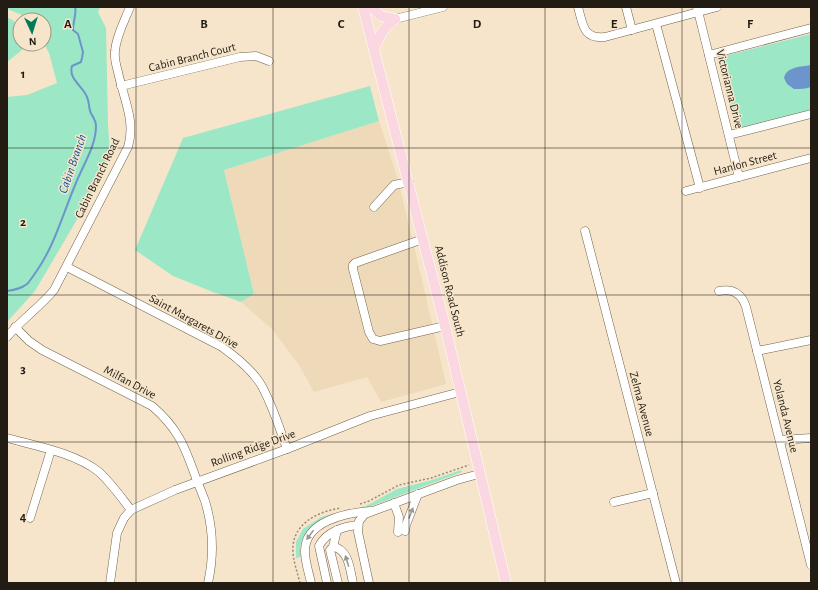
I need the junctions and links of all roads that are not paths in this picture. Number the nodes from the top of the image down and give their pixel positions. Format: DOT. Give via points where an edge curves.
graph roads {
  1 [pos="130,7"];
  2 [pos="363,7"];
  3 [pos="371,7"];
  4 [pos="405,7"];
  5 [pos="443,7"];
  6 [pos="578,7"];
  7 [pos="626,7"];
  8 [pos="717,7"];
  9 [pos="698,10"];
  10 [pos="407,16"];
  11 [pos="395,19"];
  12 [pos="656,24"];
  13 [pos="811,28"];
  14 [pos="632,30"];
  15 [pos="374,50"];
  16 [pos="709,55"];
  17 [pos="269,61"];
  18 [pos="121,86"];
  19 [pos="811,114"];
  20 [pos="729,135"];
  21 [pos="811,158"];
  22 [pos="739,177"];
  23 [pos="409,182"];
  24 [pos="700,188"];
  25 [pos="686,191"];
  26 [pos="374,207"];
  27 [pos="585,231"];
  28 [pos="423,240"];
  29 [pos="67,267"];
  30 [pos="720,291"];
  31 [pos="445,326"];
  32 [pos="15,327"];
  33 [pos="7,337"];
  34 [pos="811,340"];
  35 [pos="757,351"];
  36 [pos="460,392"];
  37 [pos="7,438"];
  38 [pos="811,438"];
  39 [pos="780,440"];
  40 [pos="287,449"];
  41 [pos="52,450"];
  42 [pos="479,474"];
  43 [pos="197,481"];
  44 [pos="653,493"];
  45 [pos="418,494"];
  46 [pos="614,502"];
  47 [pos="394,503"];
  48 [pos="131,510"];
  49 [pos="375,510"];
  50 [pos="343,516"];
  51 [pos="30,518"];
  52 [pos="358,525"];
  53 [pos="337,530"];
  54 [pos="332,547"];
  55 [pos="811,565"];
  56 [pos="110,583"];
  57 [pos="208,583"];
  58 [pos="312,583"];
  59 [pos="327,583"];
  60 [pos="338,583"];
  61 [pos="353,583"];
  62 [pos="369,583"];
  63 [pos="506,583"];
  64 [pos="676,583"];
  1 -- 18 [label="street, Cabin Branch Road" via="115,51"];
  2 -- 15 [label="main road, Addison Road South"];
  3 -- 11 [label="main road" via="381,16"];
  4 -- 10 [label="street"];
  5 -- 10 [label="street"];
  6 -- 14 [label="street" via="585,31 597,38"];
  7 -- 14 [label="street"];
  8 -- 9 [label="street"];
  9 -- 12 [label="street"];
  9 -- 16 [label="street, Victorianna Drive"];
  10 -- 11 [label="street"];
  11 -- 15 [label="main road" via="380,33"];
  12 -- 14 [label="street"];
  12 -- 24 [label="street"];
  13 -- 16 [label="street"];
  15 -- 23 [label="main road, Addison Road South"];
  16 -- 20 [label="street, Victorianna Drive"];
  17 -- 18 [label="street, Cabin Branch Court" via="256,56 240,57"];
  18 -- 29 [label="street, Cabin Branch Road" via="131,124 128,147"];
  19 -- 20 [label="street"];
  20 -- 22 [label="street, Victorianna Drive"];
  21 -- 22 [label="street, Hanlon Street"];
  22 -- 24 [label="street, Hanlon Street"];
  23 -- 26 [label="street" via="394,185"];
  23 -- 28 [label="main road, Addison Road South"];
  24 -- 25 [label="street, Hanlon Street"];
  27 -- 44 [label="street, Zelma Avenue"];
  28 -- 31 [label="main road, Addison Road South"];
  28 -- 31 [label="street" via="355,263 352,269 373,339 380,341"];
  29 -- 32 [label="street, Cabin Branch Road" via="50,295"];
  29 -- 40 [label="street, Saint Margarets Drive" via="216,344 237,358 260,383"];
  30 -- 35 [label="street, Yolanda Avenue" via="732,291 742,298"];
  31 -- 36 [label="main road, Addison Road South"];
  32 -- 33 [label="street, Cabin Branch Road"];
  32 -- 43 [label="street, Milfan Drive" via="42,350 152,406 181,440"];
  34 -- 35 [label="street"];
  35 -- 39 [label="street, Yolanda Avenue"];
  36 -- 40 [label="street, Rolling Ridge Drive" via="376,415"];
  36 -- 42 [label="main road, Addison Road South"];
  37 -- 41 [label="street"];
  38 -- 39 [label="street"];
  39 -- 55 [label="street, Yolanda Avenue"];
  40 -- 43 [label="street, Rolling Ridge Drive"];
  41 -- 48 [label="street" via="94,469 107,480"];
  41 -- 51 [label="street"];
  42 -- 45 [label="street"];
  42 -- 63 [label="main road, Addison Road South"];
  43 -- 48 [label="street, Rolling Ridge Drive"];
  43 -- 57 [label="street, Milfan Drive" via="211,532 212,555"];
  44 -- 46 [label="street"];
  44 -- 64 [label="street, Zelma Avenue"];
  45 -- 47 [label="street"];
  47 -- 45 [label="street, one-way" via="402,532"];
  47 -- 49 [label="street"];
  48 -- 56 [label="street, Rolling Ridge Drive" via="117,533"];
  49 -- 50 [label="street"];
  49 -- 52 [label="street" via="365,514"];
  50 -- 52 [label="street" via="355,520"];
  50 -- 58 [label="street, one-way" via="320,525 308,537 305,554"];
  52 -- 53 [label="street"];
  52 -- 62 [label="street" via="358,538"];
  53 -- 54 [label="street"];
  53 -- 59 [label="street" via="319,546"];
  54 -- 60 [label="street" via="330,550"];
  61 -- 54 [label="street, one-way" via="346,555"];
}
